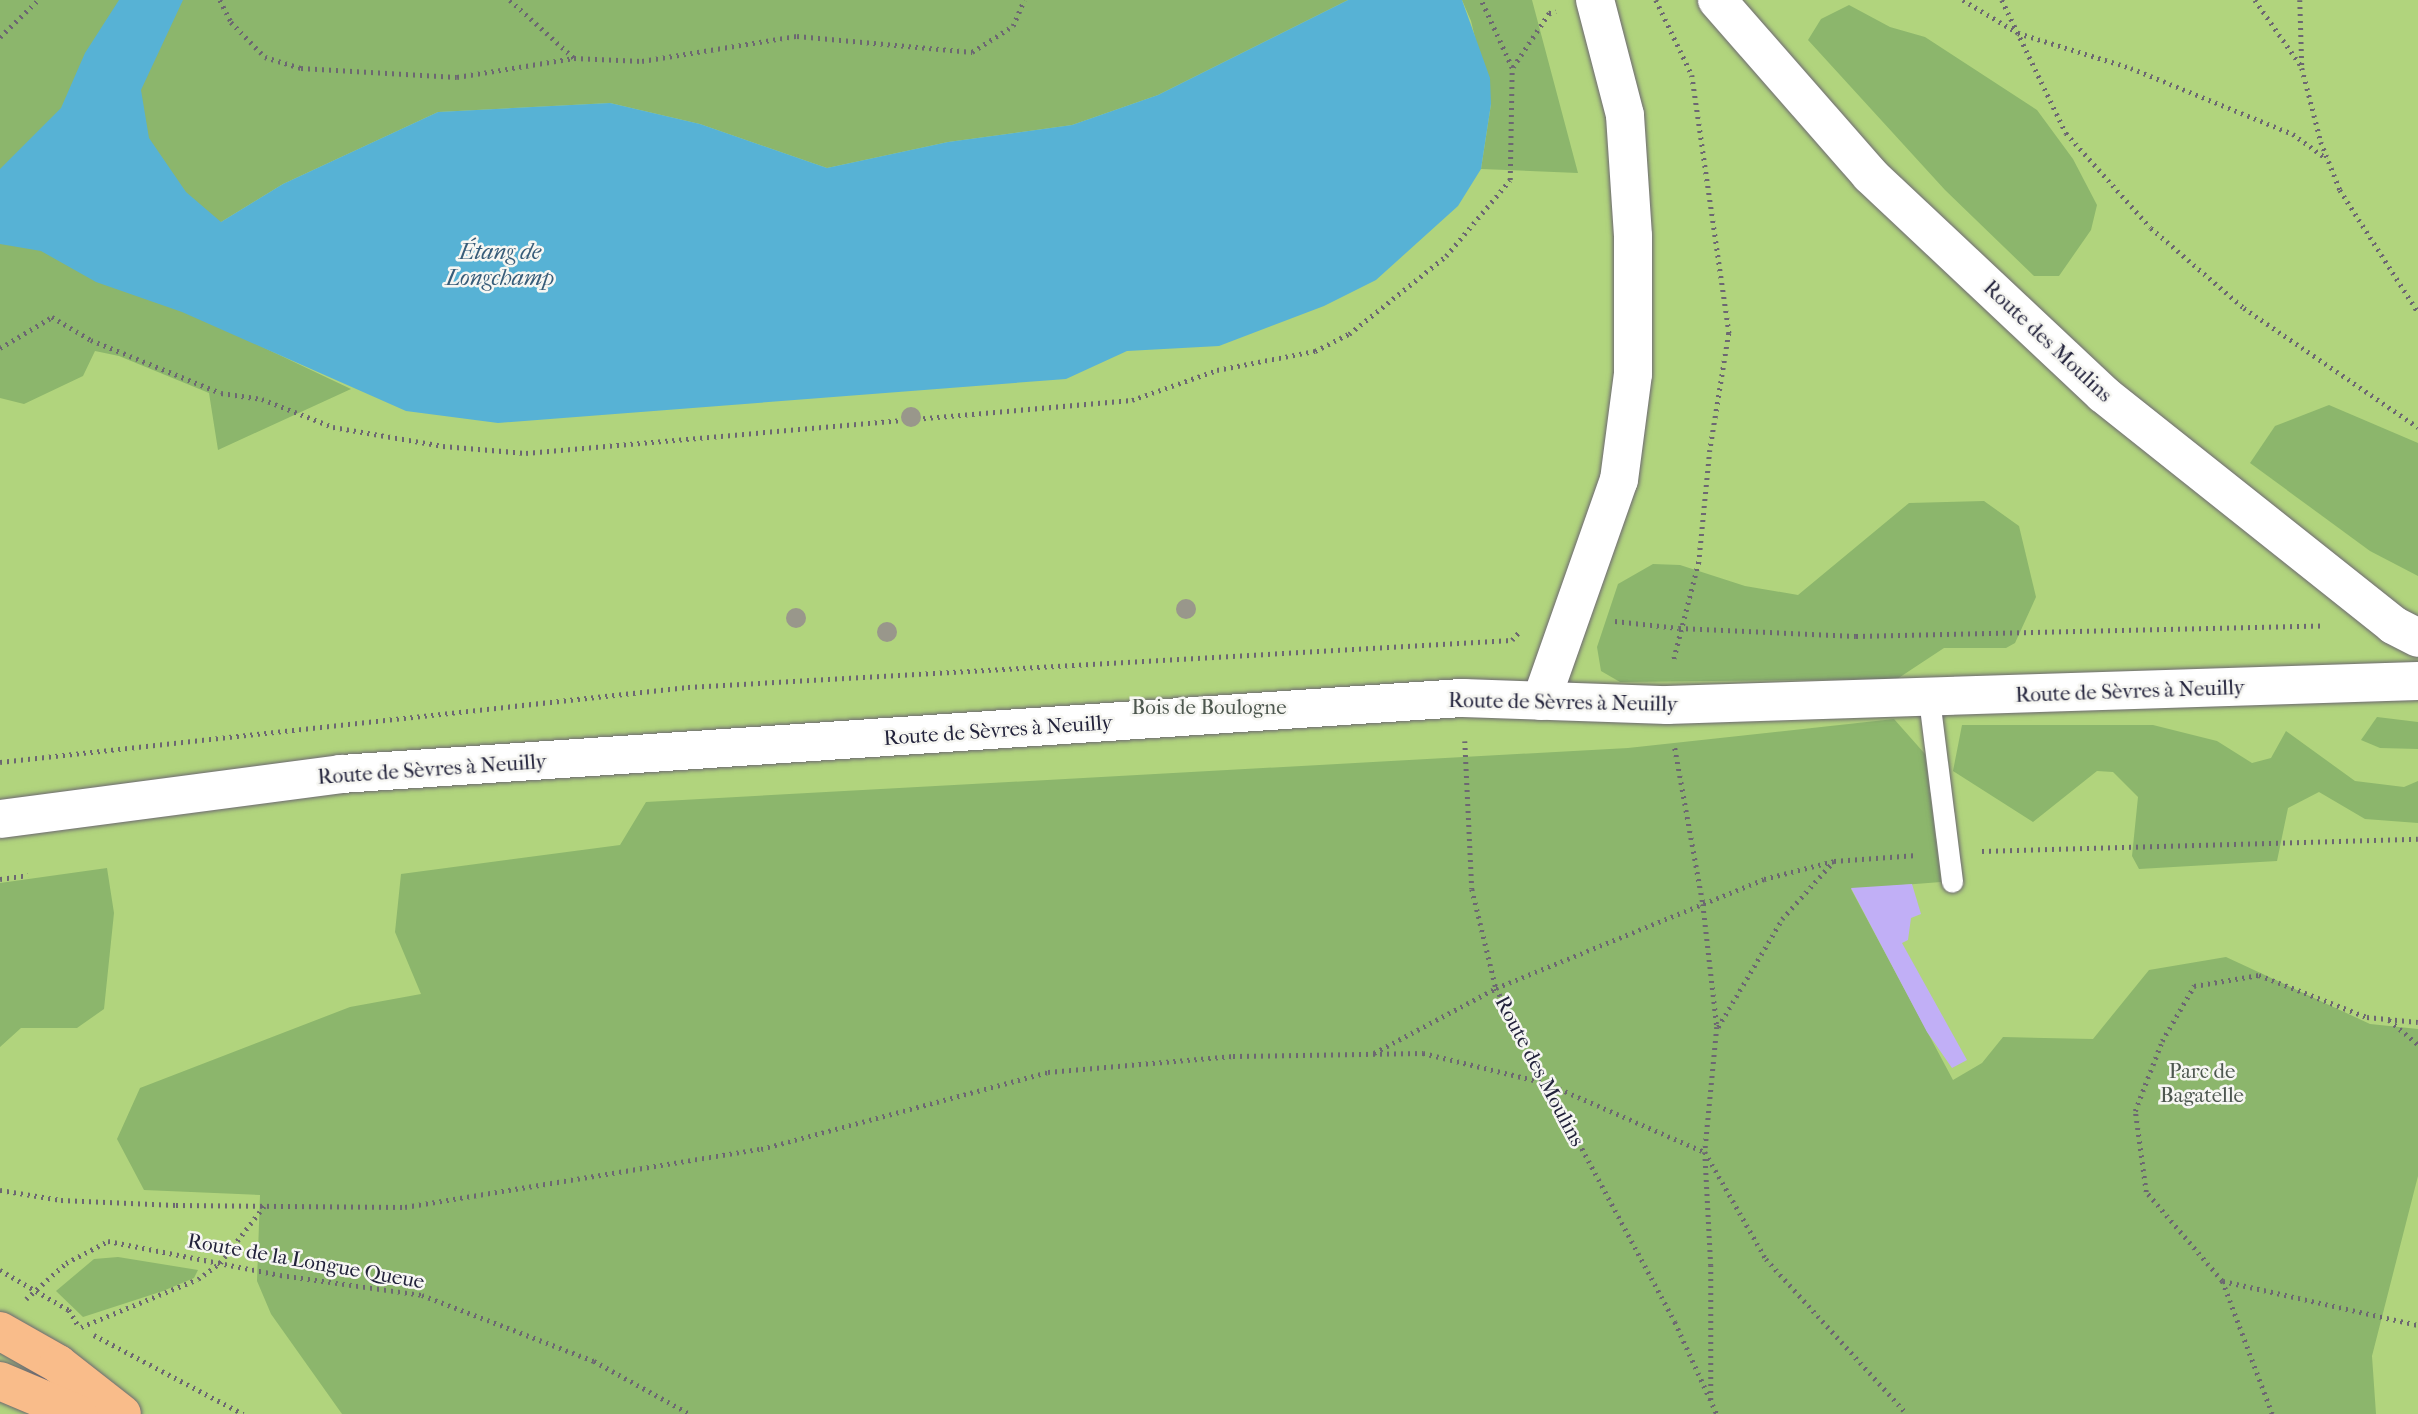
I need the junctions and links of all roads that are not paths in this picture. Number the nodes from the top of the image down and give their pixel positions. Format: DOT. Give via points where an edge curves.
graph roads {
  1 [pos="1717,0"];
  2 [pos="1578,5"];
  3 [pos="2418,638"];
  4 [pos="2418,681"];
  5 [pos="1929,699"];
  6 [pos="1541,701"];
  7 [pos="0,818"];
  8 [pos="1952,881"];
  9 [pos="0,1331"];
  10 [pos="0,1381"];
  11 [pos="78,1414"];
  12 [pos="122,1414"];
  1 -- 3 [label="street, Route des Moulins" via="1870,175 2103,394 2393,625"];
  2 -- 6 [label="street" via="1625,115 1633,236 1633,374 1619,480"];
  4 -- 5 [label="street, Route de Sèvres à Neuilly"];
  5 -- 6 [label="street, Route de Sèvres à Neuilly" via="1667,705"];
  5 -- 8 [label="lane"];
  6 -- 7 [label="street, Route de Sèvres à Neuilly" via="1463,698 341,774"];
  9 -- 12 [label="main road" via="58,1364"];
  10 -- 11 [label="main road"];
}
